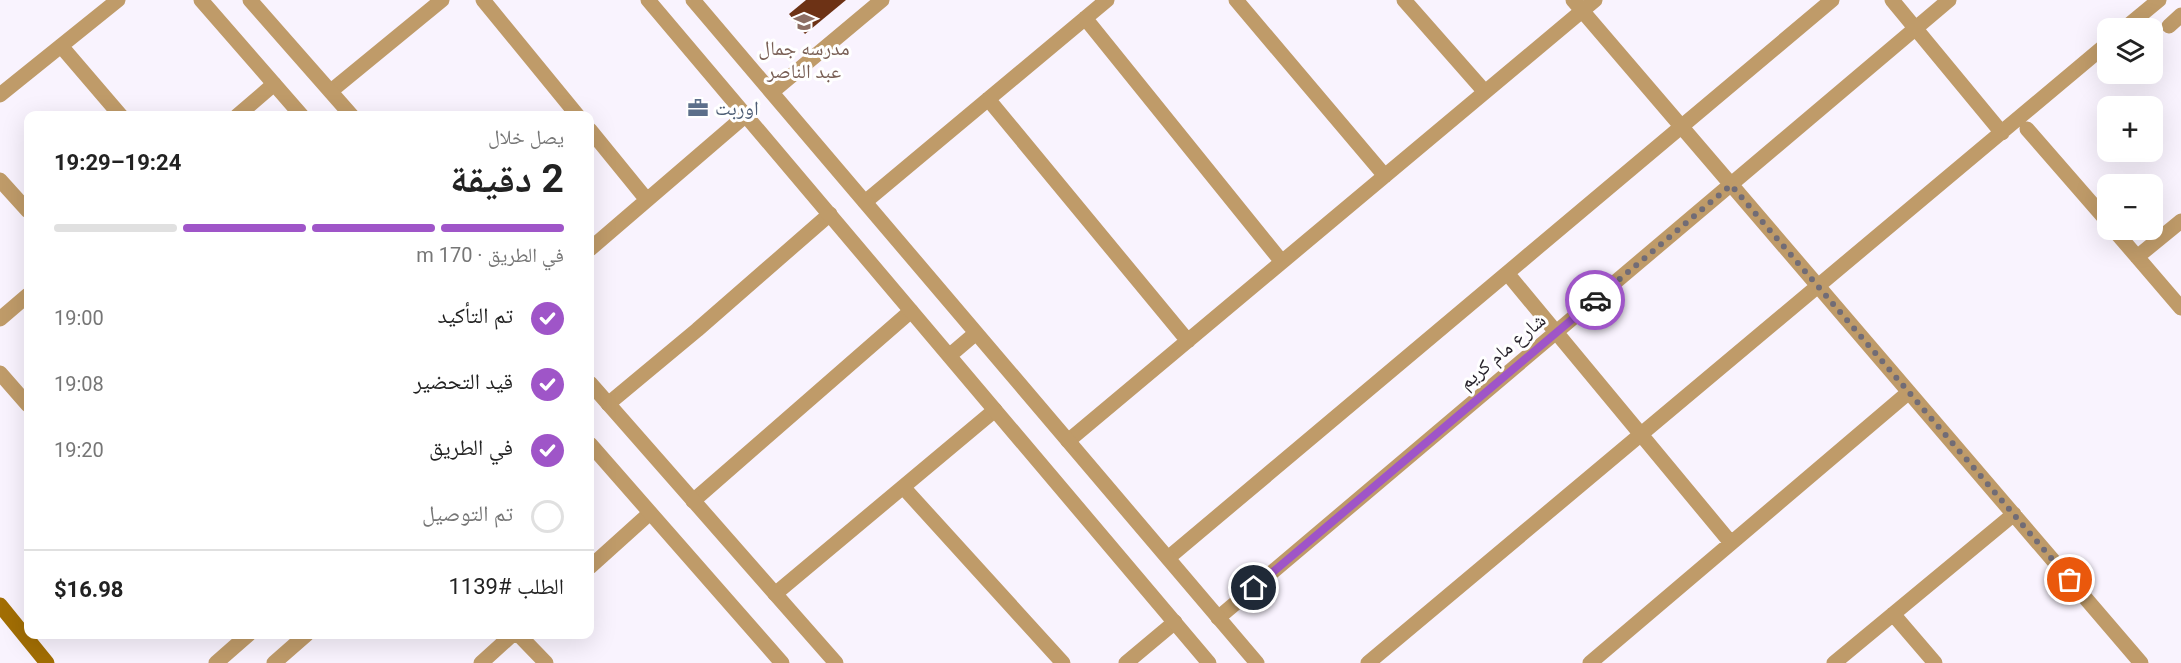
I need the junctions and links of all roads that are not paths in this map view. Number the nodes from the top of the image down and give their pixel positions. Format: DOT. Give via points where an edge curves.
graph roads {
  1 [pos="118,0"];
  2 [pos="202,0"];
  3 [pos="250,0"];
  4 [pos="483,0"];
  5 [pos="648,0"];
  6 [pos="693,0"];
  7 [pos="882,0"];
  8 [pos="1107,0"];
  9 [pos="1236,0"];
  10 [pos="1404,0"];
  11 [pos="1595,0"];
  12 [pos="1832,0"];
  13 [pos="1892,0"];
  14 [pos="1949,0"];
  15 [pos="2159,0"];
  16 [pos="438,1"];
  17 [pos="1577,5"];
  18 [pos="2181,15"];
  19 [pos="1085,18"];
  20 [pos="2137,18"];
  21 [pos="2169,26"];
  22 [pos="1916,29"];
  23 [pos="61,46"];
  24 [pos="2097,52"];
  25 [pos="274,84"];
  26 [pos="331,91"];
  27 [pos="772,92"];
  28 [pos="1485,92"];
  29 [pos="0,95"];
  30 [pos="988,99"];
  31 [pos="117,111"];
  32 [pos="243,111"];
  33 [pos="298,111"];
  34 [pos="348,111"];
  35 [pos="574,111"];
  36 [pos="746,115"];
  37 [pos="1681,127"];
  38 [pos="2027,129"];
  39 [pos="2002,133"];
  40 [pos="594,135"];
  41 [pos="1385,176"];
  42 [pos="0,180"];
  43 [pos="1731,185"];
  44 [pos="647,200"];
  45 [pos="865,202"];
  46 [pos="24,207"];
  47 [pos="2097,209"];
  48 [pos="830,214"];
  49 [pos="2181,221"];
  50 [pos="2123,240"];
  51 [pos="594,246"];
  52 [pos="2137,257"];
  53 [pos="1282,262"];
  54 [pos="1507,273"];
  55 [pos="1818,287"];
  56 [pos="24,298"];
  57 [pos="2181,308"];
  58 [pos="911,311"];
  59 [pos="0,319"];
  60 [pos="1557,332"];
  61 [pos="976,333"];
  62 [pos="1188,341"];
  63 [pos="949,356"];
  64 [pos="0,373"];
  65 [pos="594,388"];
  66 [pos="1909,393"];
  67 [pos="24,400"];
  68 [pos="608,404"];
  69 [pos="995,410"];
  70 [pos="1641,435"];
  71 [pos="1068,441"];
  72 [pos="594,449"];
  73 [pos="903,487"];
  74 [pos="693,501"];
  75 [pos="650,513"];
  76 [pos="2014,514"];
  77 [pos="1731,543"];
  78 [pos="1168,558"];
  79 [pos="594,563"];
  80 [pos="775,594"];
  81 [pos="0,605"];
  82 [pos="1893,614"];
  83 [pos="1218,618"];
  84 [pos="1174,622"];
  85 [pos="24,635"];
  86 [pos="27,639"];
  87 [pos="238,639"];
  88 [pos="302,639"];
  89 [pos="508,639"];
  90 [pos="523,639"];
  91 [pos="277,662"];
  92 [pos="46,663"];
  93 [pos="216,663"];
  94 [pos="482,663"];
  95 [pos="546,663"];
  96 [pos="782,663"];
  97 [pos="836,663"];
  98 [pos="1063,663"];
  99 [pos="1126,663"];
  100 [pos="1209,663"];
  101 [pos="1257,663"];
  102 [pos="1368,663"];
  103 [pos="1590,663"];
  104 [pos="1834,663"];
  105 [pos="1935,663"];
  106 [pos="2141,663"];
  1 -- 23 [label="street"];
  2 -- 25 [label="street"];
  3 -- 26 [label="street"];
  4 -- 35 [label="street"];
  5 -- 36 [label="street"];
  6 -- 27 [label="street"];
  7 -- 27 [label="street"];
  8 -- 19 [label="street"];
  9 -- 41 [label="street"];
  10 -- 28 [label="street"];
  11 -- 17 [label="street"];
  12 -- 37 [label="street"];
  13 -- 22 [label="street"];
  14 -- 22 [label="street, شارع مام كريم"];
  15 -- 20 [label="street"];
  16 -- 26 [label="street"];
  17 -- 28 [label="street"];
  17 -- 37 [label="street"];
  18 -- 21 [label="street"];
  19 -- 30 [label="street"];
  19 -- 53 [label="street"];
  22 -- 39 [label="street"];
  22 -- 43 [label="street, شارع مام كريم"];
  23 -- 29 [label="street"];
  23 -- 31 [label="street"];
  24 -- 39 [label="street"];
  25 -- 32 [label="street"];
  25 -- 33 [label="street"];
  26 -- 34 [label="street"];
  27 -- 45 [label="street"];
  28 -- 41 [label="street"];
  30 -- 45 [label="street"];
  30 -- 62 [label="street"];
  36 -- 44 [label="street"];
  36 -- 48 [label="street"];
  37 -- 43 [label="street"];
  37 -- 54 [label="street"];
  38 -- 47 [label="street"];
  39 -- 55 [label="street"];
  40 -- 44 [label="street"];
  41 -- 53 [label="street"];
  42 -- 46 [label="street"];
  43 -- 55 [label="street"];
  43 -- 60 [label="street, شارع مام كريم"];
  44 -- 51 [label="street"];
  45 -- 61 [label="street"];
  48 -- 58 [label="street"];
  48 -- 68 [label="street"];
  49 -- 52 [label="street"];
  50 -- 52 [label="street"];
  52 -- 57 [label="street"];
  53 -- 62 [label="street"];
  54 -- 60 [label="street"];
  54 -- 78 [label="street"];
  55 -- 66 [label="street"];
  55 -- 70 [label="street"];
  56 -- 59 [label="street"];
  58 -- 63 [label="street"];
  58 -- 74 [label="street"];
  60 -- 70 [label="street"];
  60 -- 83 [label="street, شارع مام كريم"];
  61 -- 63 [label="street"];
  61 -- 71 [label="street"];
  62 -- 71 [label="street"];
  63 -- 69 [label="street"];
  64 -- 67 [label="street"];
  65 -- 68 [label="street"];
  66 -- 76 [label="street"];
  66 -- 77 [label="street"];
  68 -- 74 [label="street"];
  69 -- 73 [label="street"];
  69 -- 84 [label="street"];
  70 -- 77 [label="street"];
  70 -- 102 [label="street"];
  71 -- 78 [label="street"];
  72 -- 75 [label="street"];
  73 -- 80 [label="street"];
  73 -- 98 [label="street"];
  74 -- 80 [label="street"];
  75 -- 79 [label="street"];
  75 -- 96 [label="street"];
  76 -- 82 [label="street"];
  76 -- 106 [label="street"];
  77 -- 103 [label="street"];
  78 -- 83 [label="street"];
  80 -- 97 [label="street"];
  81 -- 85 [label="main road"];
  82 -- 104 [label="street"];
  82 -- 105 [label="street"];
  83 -- 101 [label="street"];
  84 -- 99 [label="street"];
  84 -- 100 [label="street"];
  86 -- 92 [label="main road"];
  87 -- 93 [label="street"];
  88 -- 91 [label="street"];
  89 -- 94 [label="street"];
  90 -- 95 [label="street"];
}
